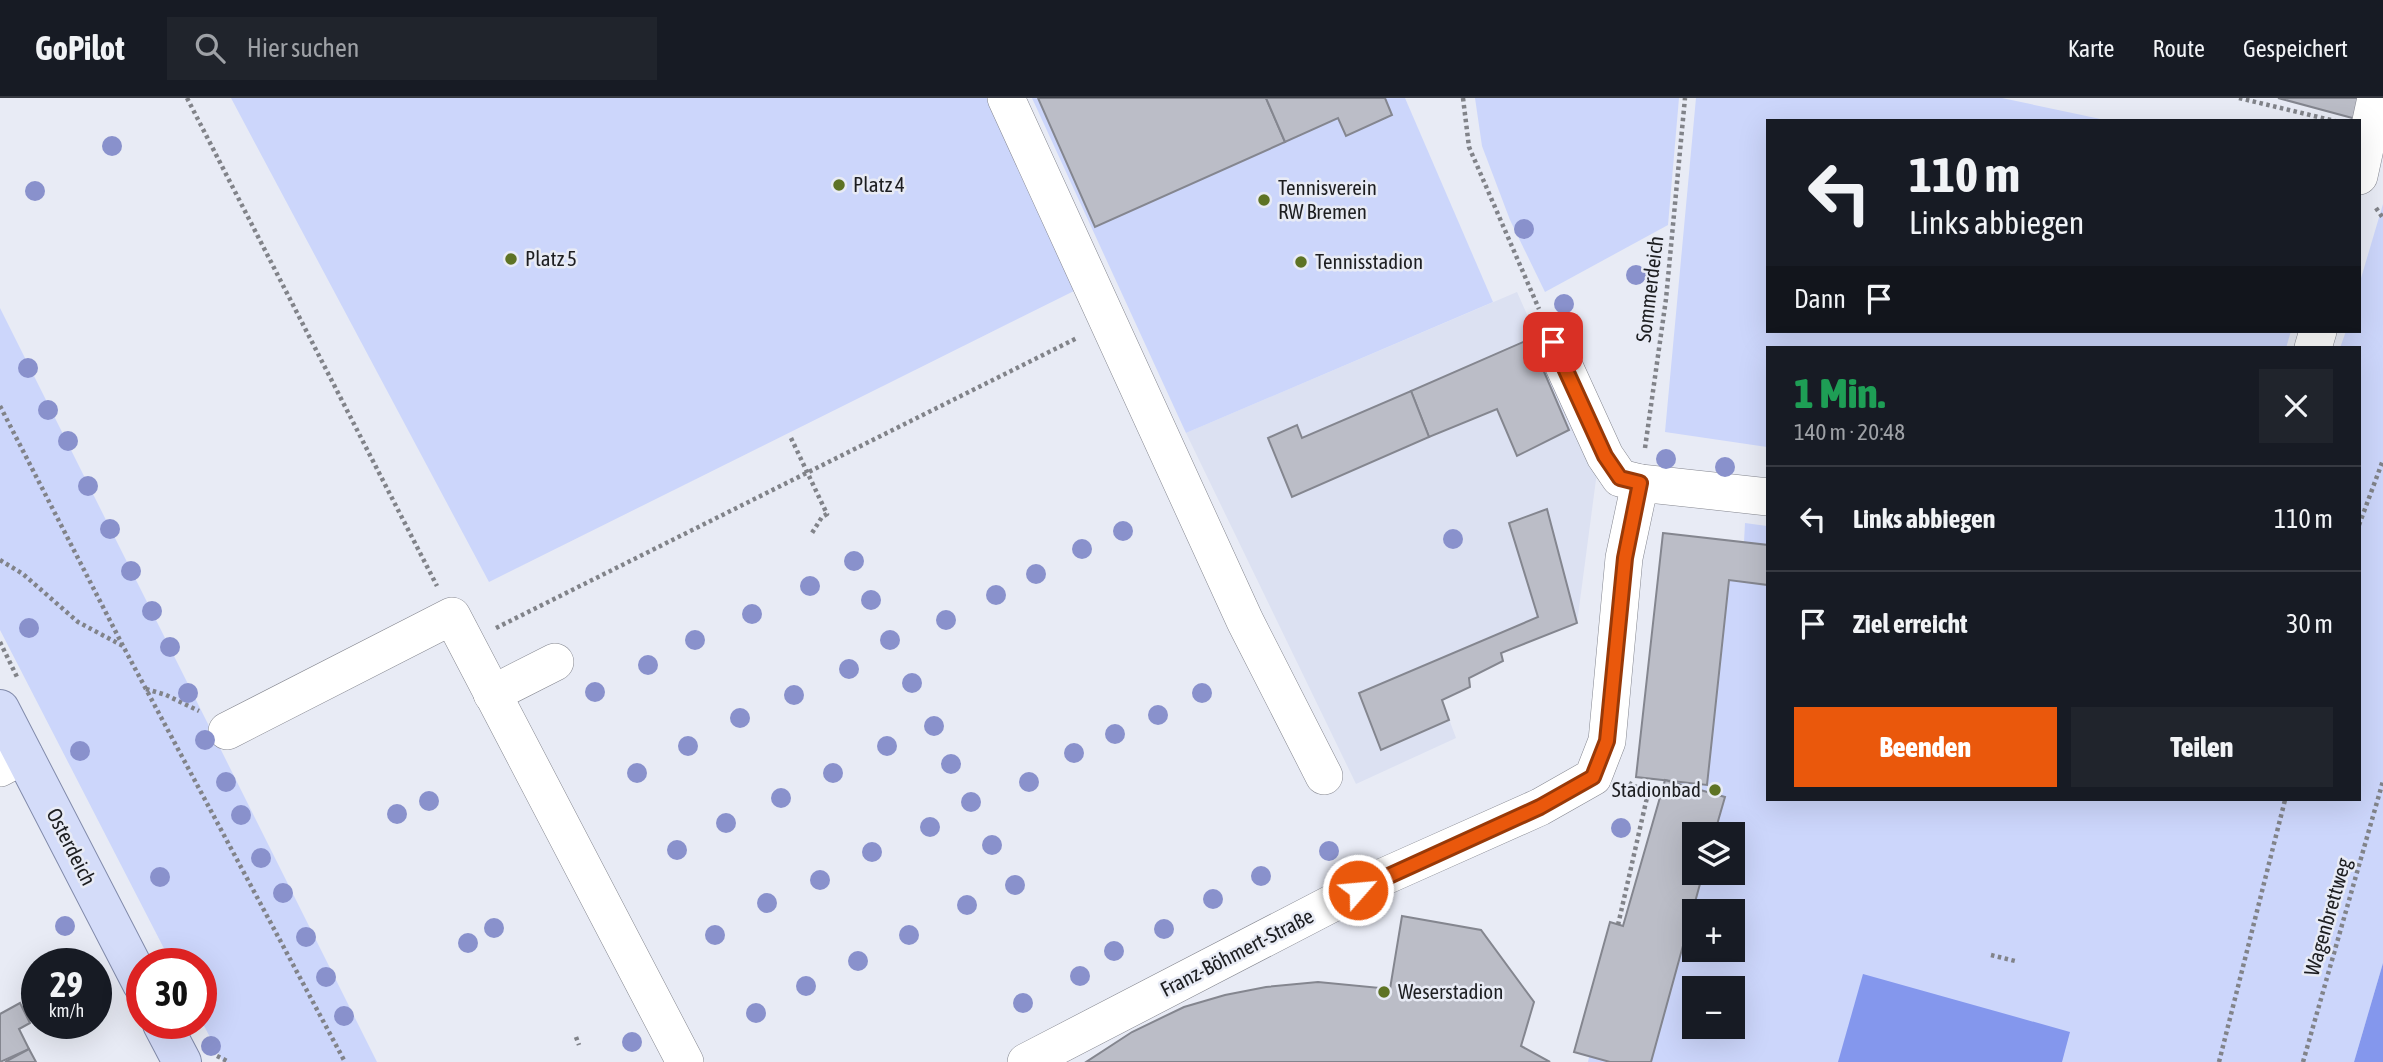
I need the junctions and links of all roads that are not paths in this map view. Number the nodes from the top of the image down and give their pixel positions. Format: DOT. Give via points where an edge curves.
graph roads {
  1 [pos="1006,98"];
  2 [pos="2376,98"];
  3 [pos="2361,167"];
  4 [pos="1553,342"];
  5 [pos="1640,483"];
  6 [pos="1766,497"];
  7 [pos="555,662"];
  8 [pos="492,694"];
  9 [pos="0,709"];
  10 [pos="227,731"];
  11 [pos="12,761"];
  12 [pos="1324,776"];
  13 [pos="126,957"];
  14 [pos="170,1039"];
  15 [pos="182,1062"];
  16 [pos="685,1062"];
  17 [pos="1026,1062"];
  1 -- 12 [label="street" via="1245,621"];
  2 -- 3 [label="street"];
  4 -- 5 [label="street" via="1605,456 1620,478"];
  5 -- 6 [label="street"];
  5 -- 17 [label="street, Franz-Böhmert-Straße" via="1625,558 1607,741 1593,777 1540,807 1383,877"];
  7 -- 8 [label="street"];
  8 -- 10 [label="street" via="459,629"];
  8 -- 16 [label="street"];
  9 -- 11 [label="main road, Osterdeich"];
  11 -- 13 [label="main road, Osterdeich"];
  14 -- 15 [label="main road"];
}
